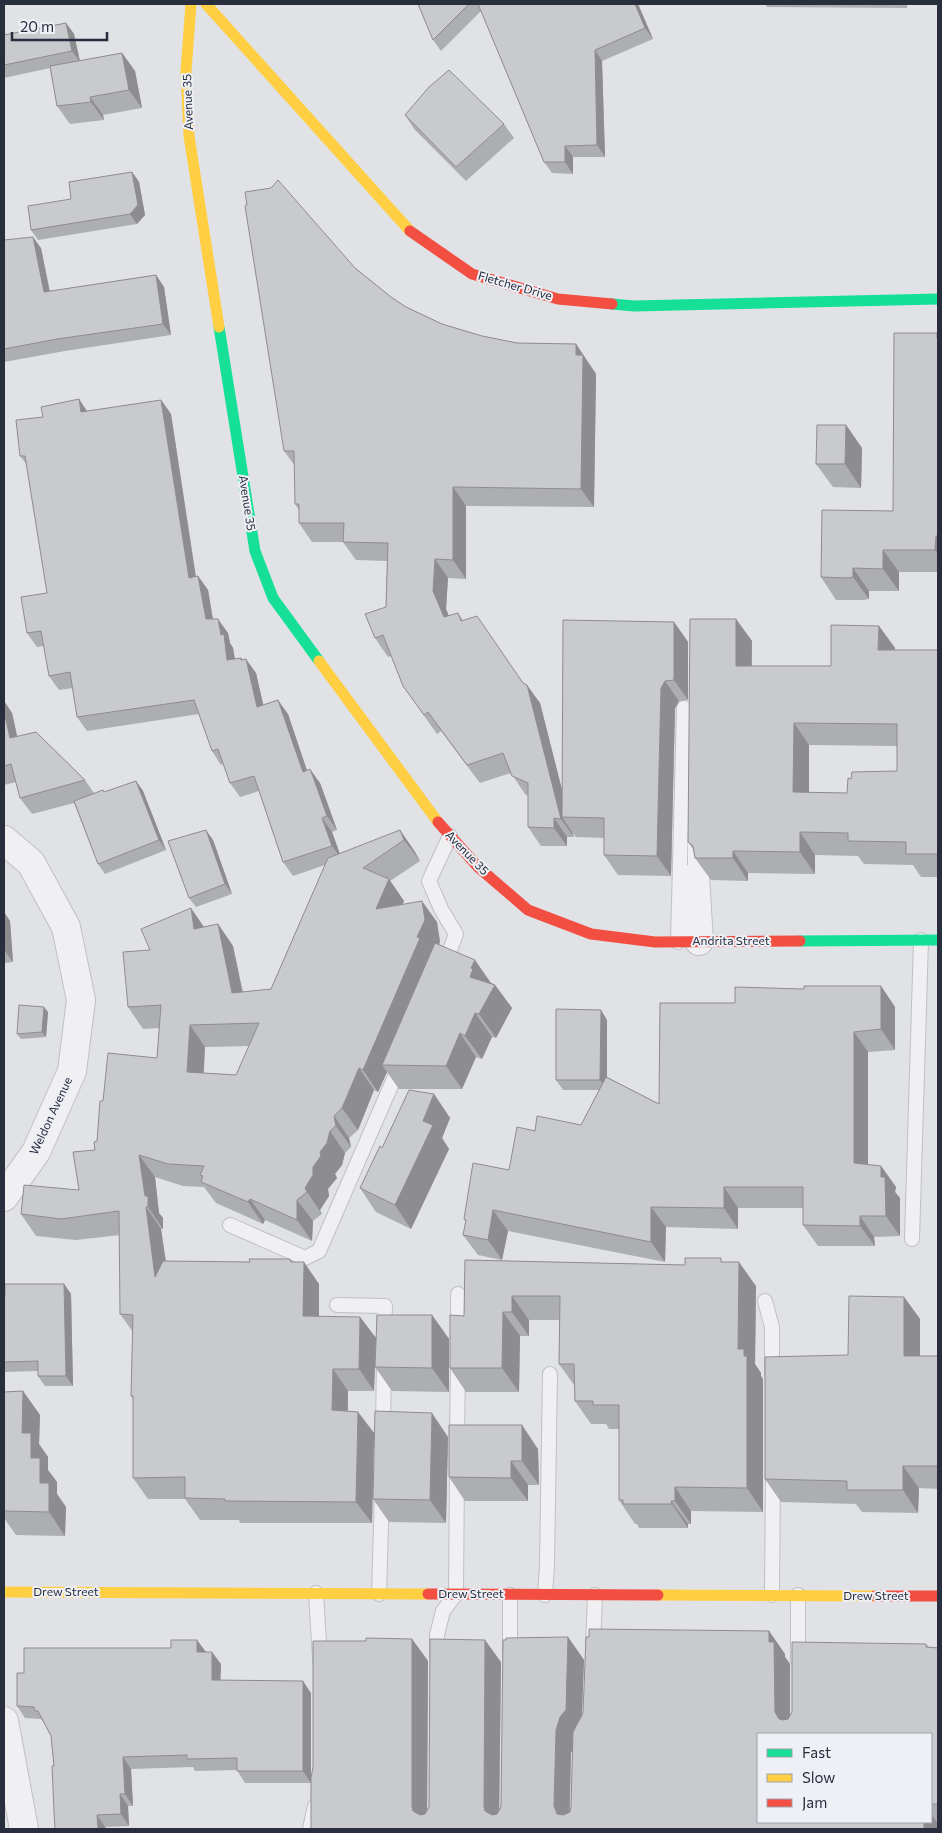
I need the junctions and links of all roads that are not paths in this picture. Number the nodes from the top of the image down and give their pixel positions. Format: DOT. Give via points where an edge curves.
graph roads {
  1 [pos="191,4"];
  2 [pos="206,4"];
  3 [pos="938,299"];
  4 [pos="697,700"];
  5 [pos="684,708"];
  6 [pos="696,779"];
  7 [pos="695,828"];
  8 [pos="450,836"];
  9 [pos="4,840"];
  10 [pos="695,877"];
  11 [pos="528,910"];
  12 [pos="922,940"];
  13 [pos="938,940"];
  14 [pos="688,941"];
  15 [pos="437,981"];
  16 [pos="405,1053"];
  17 [pos="4,1197"];
  18 [pos="230,1225"];
  19 [pos="912,1239"];
  20 [pos="458,1294"];
  21 [pos="765,1301"];
  22 [pos="337,1305"];
  23 [pos="550,1374"];
  24 [pos="772,1383"];
  25 [pos="382,1441"];
  26 [pos="773,1458"];
  27 [pos="382,1480"];
  28 [pos="4,1592"];
  29 [pos="316,1594"];
  30 [pos="379,1594"];
  31 [pos="456,1594"];
  32 [pos="510,1595"];
  33 [pos="545,1595"];
  34 [pos="595,1595"];
  35 [pos="772,1595"];
  36 [pos="798,1596"];
  37 [pos="938,1596"];
  38 [pos="593,1657"];
  39 [pos="510,1666"];
  40 [pos="798,1671"];
  41 [pos="320,1674"];
  42 [pos="437,1674"];
  43 [pos="4,1721"];
  44 [pos="320,1789"];
  45 [pos="24,1829"];
  46 [pos="310,1829"];
  1 -- 8 [label="street, Avenue 35" via="186,71 189,136 254,551 273,598 432,816"];
  2 -- 3 [label="street, Fletcher Drive" via="414,235 472,274 558,299 634,306"];
  4 -- 6 [label="lane"];
  5 -- 14 [label="lane"];
  7 -- 10 [label="lane"];
  8 -- 11 [label="street, Avenue 35" via="478,867"];
  8 -- 15 [label="lane" via="428,881 456,934"];
  9 -- 17 [label="street, Weldon Avenue" via="31,863 66,926 81,1000 72,1071 36,1152"];
  10 -- 14 [label="street"];
  11 -- 14 [label="street, Andrita Street" via="591,934 654,942"];
  12 -- 13 [label="street, Andrita Street"];
  12 -- 14 [label="street, Andrita Street"];
  12 -- 19 [label="lane"];
  16 -- 18 [label="lane" via="318,1251 305,1258"];
  20 -- 31 [label="lane"];
  21 -- 24 [label="lane" via="772,1327"];
  22 -- 25 [label="lane" via="385,1306"];
  23 -- 33 [label="lane"];
  26 -- 35 [label="lane"];
  27 -- 30 [label="lane"];
  28 -- 29 [label="street, Drew Street"];
  29 -- 30 [label="street, Drew Street"];
  29 -- 41 [label="lane"];
  30 -- 31 [label="street, Drew Street"];
  31 -- 32 [label="street, Drew Street"];
  31 -- 42 [label="lane" via="443,1612 438,1635"];
  32 -- 33 [label="street, Drew Street"];
  32 -- 39 [label="lane"];
  33 -- 34 [label="street, Drew Street"];
  34 -- 35 [label="street, Drew Street"];
  34 -- 38 [label="lane"];
  35 -- 36 [label="street, Drew Street"];
  36 -- 37 [label="street, Drew Street"];
  36 -- 40 [label="lane"];
  43 -- 45 [label="street"];
  44 -- 46 [label="lane"];
}
